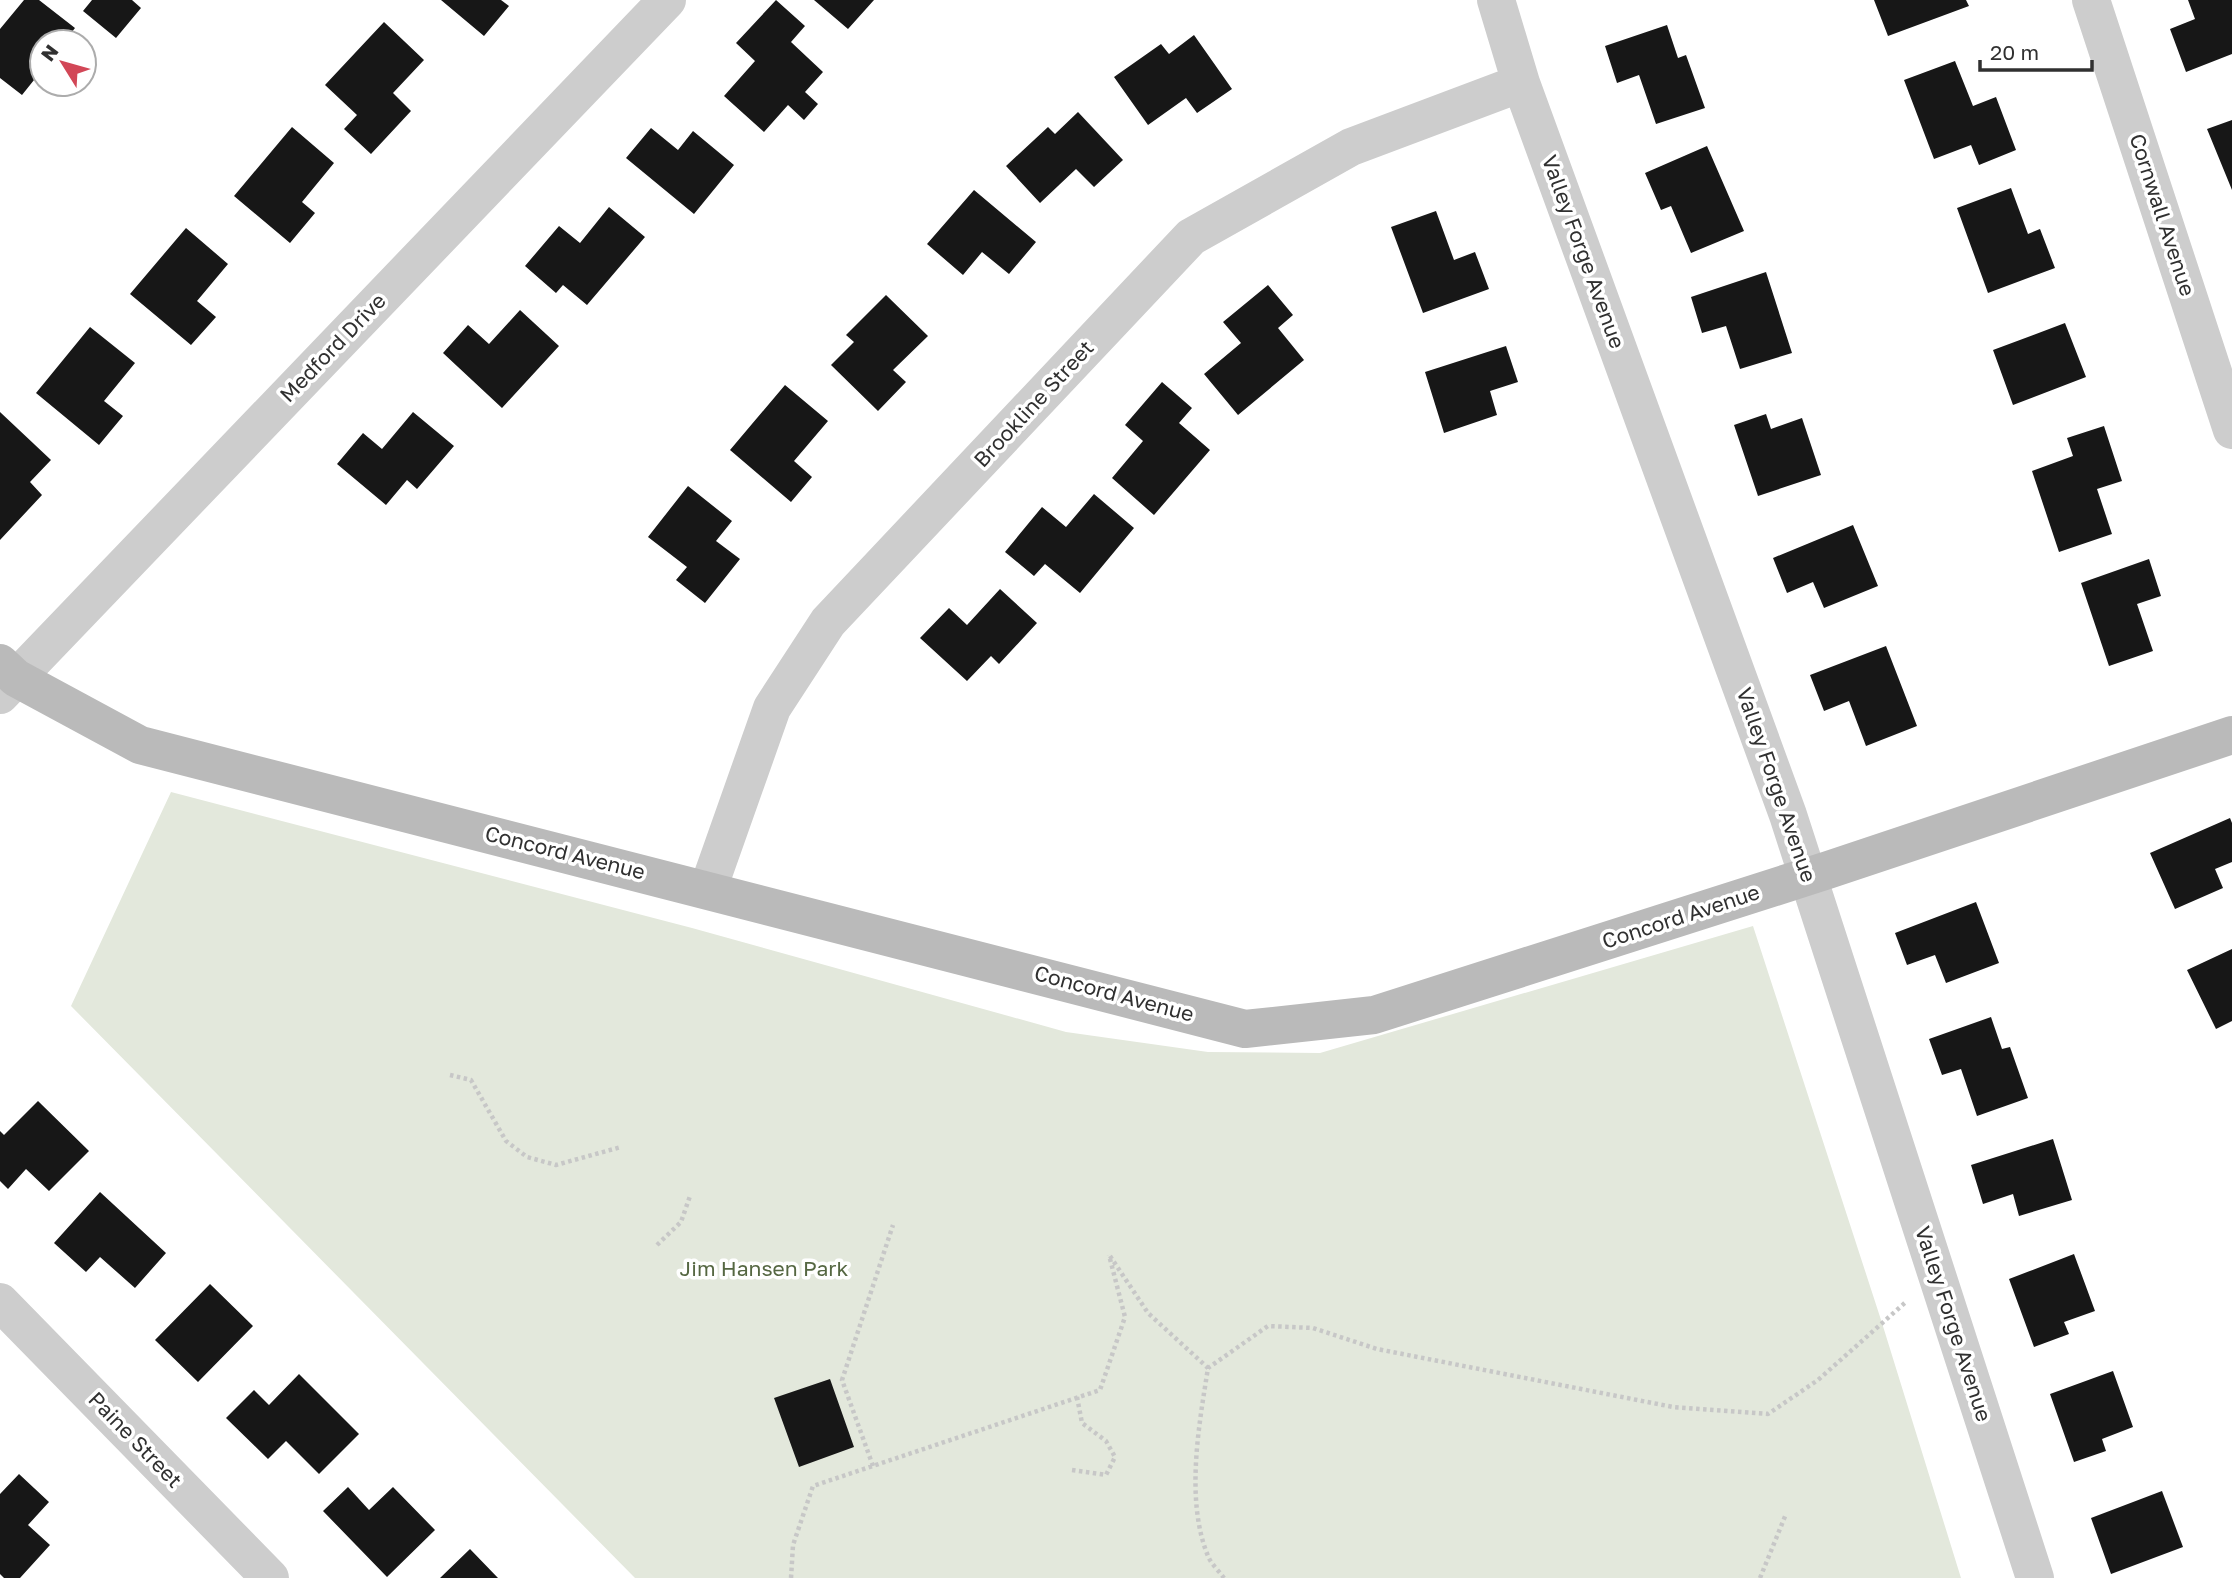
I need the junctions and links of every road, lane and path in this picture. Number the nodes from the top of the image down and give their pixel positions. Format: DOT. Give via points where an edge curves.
graph roads {
  1 [pos="667,0"];
  2 [pos="1496,0"];
  3 [pos="2091,0"];
  4 [pos="1521,83"];
  5 [pos="2232,430"];
  6 [pos="5,679"];
  7 [pos="2232,735"];
  8 [pos="1808,876"];
  9 [pos="709,889"];
  10 [pos="450,1075"];
  11 [pos="621,1147"];
  12 [pos="690,1196"];
  13 [pos="893,1225"];
  14 [pos="657,1245"];
  15 [pos="1937,1275"];
  16 [pos="0,1302"];
  17 [pos="1208,1368"];
  18 [pos="1077,1398"];
  19 [pos="873,1466"];
  20 [pos="1072,1470"];
  21 [pos="1786,1514"];
  22 [pos="270,1578"];
  23 [pos="792,1578"];
  24 [pos="1224,1578"];
  25 [pos="1760,1578"];
  26 [pos="2035,1578"];
  1 -- 6 [label="street, Medford Drive"];
  2 -- 4 [label="street, Valley Forge Avenue"];
  3 -- 5 [label="street, Cornwall Avenue"];
  4 -- 8 [label="street, Valley Forge Avenue"];
  4 -- 9 [label="street, Brookline Street" via="1351,147 1191,237 828,622 772,708"];
  6 -- 9 [label="street, Concord Avenue" via="140,745"];
  7 -- 8 [label="street, Concord Avenue"];
  8 -- 9 [label="street, Concord Avenue" via="1374,1015 1245,1028"];
  8 -- 15 [label="street, Valley Forge Avenue"];
  10 -- 11 [label="path" via="471,1080 506,1141 527,1157 556,1165"];
  12 -- 14 [label="path" via="681,1222"];
  13 -- 19 [label="path" via="842,1380"];
  15 -- 17 [label="path" via="1818,1380 1768,1414 1673,1407 1377,1349 1312,1328 1268,1326"];
  15 -- 26 [label="street, Valley Forge Avenue"];
  16 -- 22 [label="street, Paine Street"];
  17 -- 18 [label="path" via="1149,1313 1109,1255 1125,1317 1100,1390"];
  17 -- 24 [label="path" via="1198,1431 1196,1511 1208,1557"];
  18 -- 19 [label="path"];
  18 -- 20 [label="path" via="1082,1423 1106,1441 1115,1457 1106,1475"];
  19 -- 23 [label="path" via="813,1486 793,1545"];
  21 -- 25 [label="path"];
}
